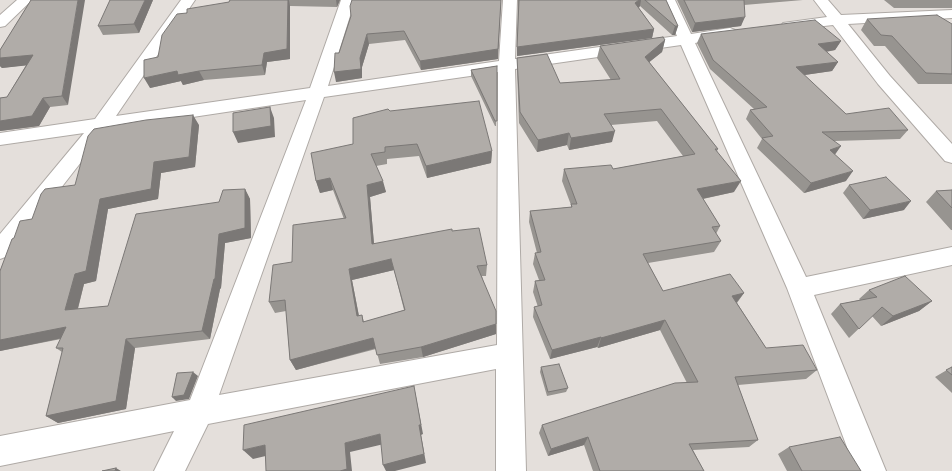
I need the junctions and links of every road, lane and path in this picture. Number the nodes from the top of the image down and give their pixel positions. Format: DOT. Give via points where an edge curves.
graph roads {
  1 [pos="25,0"];
  2 [pos="188,0"];
  3 [pos="348,0"];
  4 [pos="510,0"];
  5 [pos="668,0"];
  6 [pos="821,0"];
  7 [pos="952,14"];
  8 [pos="837,20"];
  9 [pos="0,23"];
  10 [pos="774,28"];
  11 [pos="744,31"];
  12 [pos="686,39"];
  13 [pos="507,64"];
  14 [pos="317,93"];
  15 [pos="101,124"];
  16 [pos="0,139"];
  17 [pos="952,156"];
  18 [pos="0,250"];
  19 [pos="952,256"];
  20 [pos="799,288"];
  21 [pos="508,355"];
  22 [pos="199,412"];
  23 [pos="0,452"];
  24 [pos="169,471"];
  25 [pos="511,471"];
  26 [pos="871,471"];
  1 -- 9 [label="street"];
  2 -- 15 [label="street"];
  3 -- 14 [label="street"];
  4 -- 13 [label="street"];
  5 -- 12 [label="street"];
  6 -- 8 [label="street"];
  7 -- 8 [label="street"];
  8 -- 10 [label="street"];
  8 -- 17 [label="street" via="884,80"];
  11 -- 12 [label="street"];
  12 -- 13 [label="street"];
  12 -- 20 [label="street"];
  13 -- 14 [label="street"];
  13 -- 21 [label="street"];
  14 -- 15 [label="street"];
  14 -- 22 [label="street"];
  15 -- 16 [label="street"];
  15 -- 18 [label="street"];
  19 -- 20 [label="street"];
  20 -- 26 [label="street"];
  21 -- 22 [label="street"];
  21 -- 25 [label="street"];
  22 -- 23 [label="street"];
  22 -- 24 [label="street"];
}
